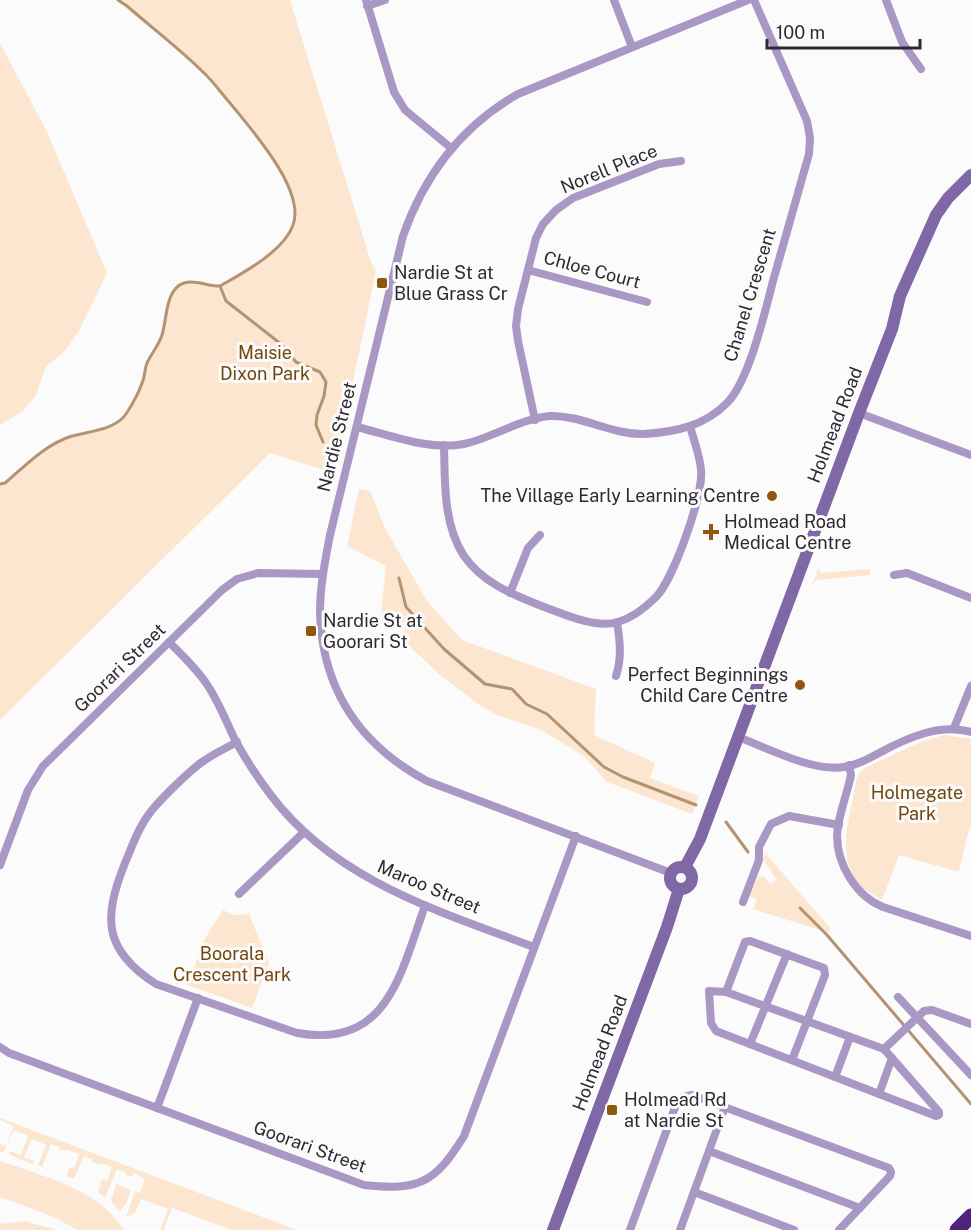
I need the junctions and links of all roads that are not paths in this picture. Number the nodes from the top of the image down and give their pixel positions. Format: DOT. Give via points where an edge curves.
graph roads {
  1 [pos="385,0"];
  2 [pos="614,0"];
  3 [pos="748,0"];
  4 [pos="754,0"];
  5 [pos="886,0"];
  6 [pos="366,3"];
  7 [pos="632,47"];
  8 [pos="921,69"];
  9 [pos="450,148"];
  10 [pos="681,161"];
  11 [pos="971,175"];
  12 [pos="528,270"];
  13 [pos="647,302"];
  14 [pos="859,413"];
  15 [pos="535,420"];
  16 [pos="690,426"];
  17 [pos="357,427"];
  18 [pos="444,446"];
  19 [pos="971,455"];
  20 [pos="540,535"];
  21 [pos="322,574"];
  22 [pos="894,575"];
  23 [pos="971,591"];
  24 [pos="959,592"];
  25 [pos="510,593"];
  26 [pos="971,598"];
  27 [pos="618,622"];
  28 [pos="169,642"];
  29 [pos="616,676"];
  30 [pos="971,686"];
  31 [pos="954,728"];
  32 [pos="971,732"];
  33 [pos="738,737"];
  34 [pos="237,742"];
  35 [pos="847,766"];
  36 [pos="839,825"];
  37 [pos="303,833"];
  38 [pos="576,836"];
  39 [pos="0,865"];
  40 [pos="685,867"];
  41 [pos="671,873"];
  42 [pos="679,889"];
  43 [pos="239,894"];
  44 [pos="743,902"];
  45 [pos="425,906"];
  46 [pos="970,935"];
  47 [pos="534,947"];
  48 [pos="787,954"];
  49 [pos="726,992"];
  50 [pos="898,997"];
  51 [pos="198,998"];
  52 [pos="766,1006"];
  53 [pos="914,1020"];
  54 [pos="807,1022"];
  55 [pos="971,1024"];
  56 [pos="850,1037"];
  57 [pos="750,1044"];
  58 [pos="0,1047"];
  59 [pos="884,1049"];
  60 [pos="892,1058"];
  61 [pos="792,1060"];
  62 [pos="971,1075"];
  63 [pos="835,1077"];
  64 [pos="879,1094"];
  65 [pos="725,1107"];
  66 [pos="157,1108"];
  67 [pos="709,1152"];
  68 [pos="694,1192"];
  69 [pos="860,1208"];
  70 [pos="971,1216"];
  71 [pos="553,1230"];
  72 [pos="630,1230"];
  73 [pos="680,1230"];
  74 [pos="794,1230"];
  75 [pos="839,1230"];
  76 [pos="957,1230"];
  1 -- 6 [label="street"];
  2 -- 7 [label="street"];
  3 -- 7 [label="street, Nardie Street"];
  4 -- 16 [label="street, Chanel Crescent" via="807,121 809,154 757,340 740,382 716,413"];
  5 -- 8 [label="street" via="902,42"];
  6 -- 9 [label="street" via="394,92 405,110"];
  7 -- 9 [label="street, Nardie Street" via="511,98"];
  9 -- 17 [label="street, Nardie Street" via="420,196 403,236"];
  10 -- 12 [label="street, Norell Place" via="659,164 564,204 543,224"];
  11 -- 14 [label="street, Holmead Road" via="948,198 928,231 900,296 895,321"];
  12 -- 13 [label="street, Chloe Court"];
  12 -- 15 [label="street, Norell Place" via="516,326"];
  14 -- 19 [label="street"];
  14 -- 33 [label="street, Holmead Road"];
  15 -- 16 [label="street, Chanel Crescent" via="566,417 642,434"];
  15 -- 18 [label="street, Chanel Crescent" via="464,444"];
  16 -- 27 [label="street" via="702,471 700,495 667,582 639,612"];
  17 -- 18 [label="street, Chanel Crescent"];
  17 -- 21 [label="street, Nardie Street"];
  18 -- 25 [label="street" via="447,508 453,533 464,556 482,575"];
  20 -- 25 [label="street" via="528,548"];
  21 -- 28 [label="street, Goorari Street" via="258,573 237,579"];
  21 -- 38 [label="street, Nardie Street" via="322,639 329,670 354,722 375,746 427,781"];
  22 -- 24 [label="street" via="907,573"];
  23 -- 24 [label="street"];
  24 -- 26 [label="street"];
  25 -- 27 [label="street" via="574,618"];
  27 -- 29 [label="street" via="621,647"];
  28 -- 34 [label="street, Maroo Street" via="206,683"];
  28 -- 39 [label="street, Goorari Street" via="43,766 28,790"];
  30 -- 31 [label="street"];
  31 -- 32 [label="street"];
  31 -- 35 [label="street" via="928,732"];
  33 -- 35 [label="street" via="807,762"];
  33 -- 40 [label="street, Holmead Road" via="700,839"];
  34 -- 37 [label="street, Maroo Street" via="270,794"];
  34 -- 51 [label="street" via="203,760 153,809 139,829 116,886 111,911 112,931 126,961 156,984"];
  35 -- 36 [label="street" via="848,785"];
  36 -- 44 [label="street" via="789,816 771,825 759,847 759,860"];
  36 -- 46 [label="street" via="841,861 855,887 877,905"];
  37 -- 43 [label="street"];
  37 -- 45 [label="street, Maroo Street" via="371,881"];
  38 -- 41 [label="street, Nardie Street"];
  38 -- 47 [label="street, Goorari Street"];
  40 -- 41 [label="street" via="675,868"];
  40 -- 42 [label="street" via="691,872 692,882"];
  41 -- 42 [label="street" via="671,883"];
  42 -- 71 [label="street, Holmead Road"];
  45 -- 47 [label="street, Maroo Street"];
  45 -- 51 [label="street" via="395,987 383,1006 353,1031 318,1037 297,1034"];
  47 -- 66 [label="street, Goorari Street" via="464,1136 448,1162 424,1181 395,1188 364,1185"];
  48 -- 49 [label="street" via="745,942"];
  48 -- 52 [label="street"];
  48 -- 54 [label="street" via="824,968 825,975"];
  49 -- 52 [label="street"];
  49 -- 57 [label="street" via="709,991 711,1023 716,1031"];
  50 -- 53 [label="street"];
  51 -- 66 [label="street"];
  52 -- 54 [label="street"];
  52 -- 57 [label="street"];
  53 -- 55 [label="street" via="924,1011 932,1010"];
  53 -- 59 [label="street"];
  53 -- 62 [label="street"];
  54 -- 56 [label="street"];
  54 -- 61 [label="street"];
  56 -- 59 [label="street"];
  56 -- 63 [label="street"];
  57 -- 61 [label="street"];
  58 -- 66 [label="street, Goorari Street"];
  59 -- 60 [label="street"];
  60 -- 64 [label="street"];
  60 -- 64 [label="street" via="939,1114"];
  61 -- 63 [label="street"];
  63 -- 64 [label="street"];
  65 -- 67 [label="street"];
  65 -- 69 [label="street" via="889,1168 890,1176"];
  65 -- 72 [label="street" via="692,1095 677,1102"];
  67 -- 68 [label="street"];
  67 -- 69 [label="street"];
  68 -- 73 [label="street"];
  68 -- 74 [label="street"];
  69 -- 75 [label="street"];
  70 -- 76 [label="highway"];
}
